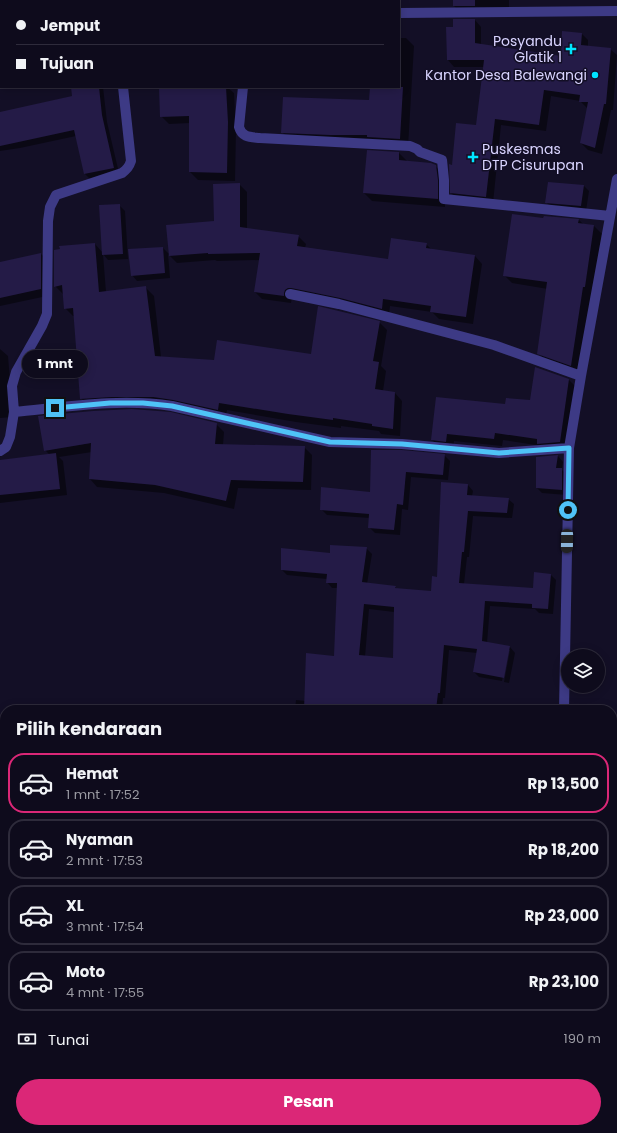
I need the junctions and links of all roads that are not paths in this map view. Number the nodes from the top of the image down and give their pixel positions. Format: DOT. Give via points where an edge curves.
graph roads {
  1 [pos="617,11"];
  2 [pos="400,13"];
  3 [pos="123,88"];
  4 [pos="243,88"];
  5 [pos="617,179"];
  6 [pos="610,216"];
  7 [pos="290,294"];
  8 [pos="581,376"];
  9 [pos="14,412"];
  10 [pos="569,448"];
  11 [pos="0,451"];
  12 [pos="564,705"];
  1 -- 2 [label="street"];
  3 -- 9 [label="street" via="130,166 122,173 56,194 50,207 48,222 47,314 16,372 12,386"];
  4 -- 6 [label="street" via="239,127 243,135 410,146 442,160 444,199"];
  5 -- 6 [label="street"];
  6 -- 8 [label="street"];
  7 -- 8 [label="street" via="339,304 494,345"];
  8 -- 10 [label="street"];
  9 -- 10 [label="street" via="110,403 157,404 330,442 402,444 499,453"];
  9 -- 11 [label="street" via="10,437 6,447"];
  10 -- 12 [label="street"];
}
